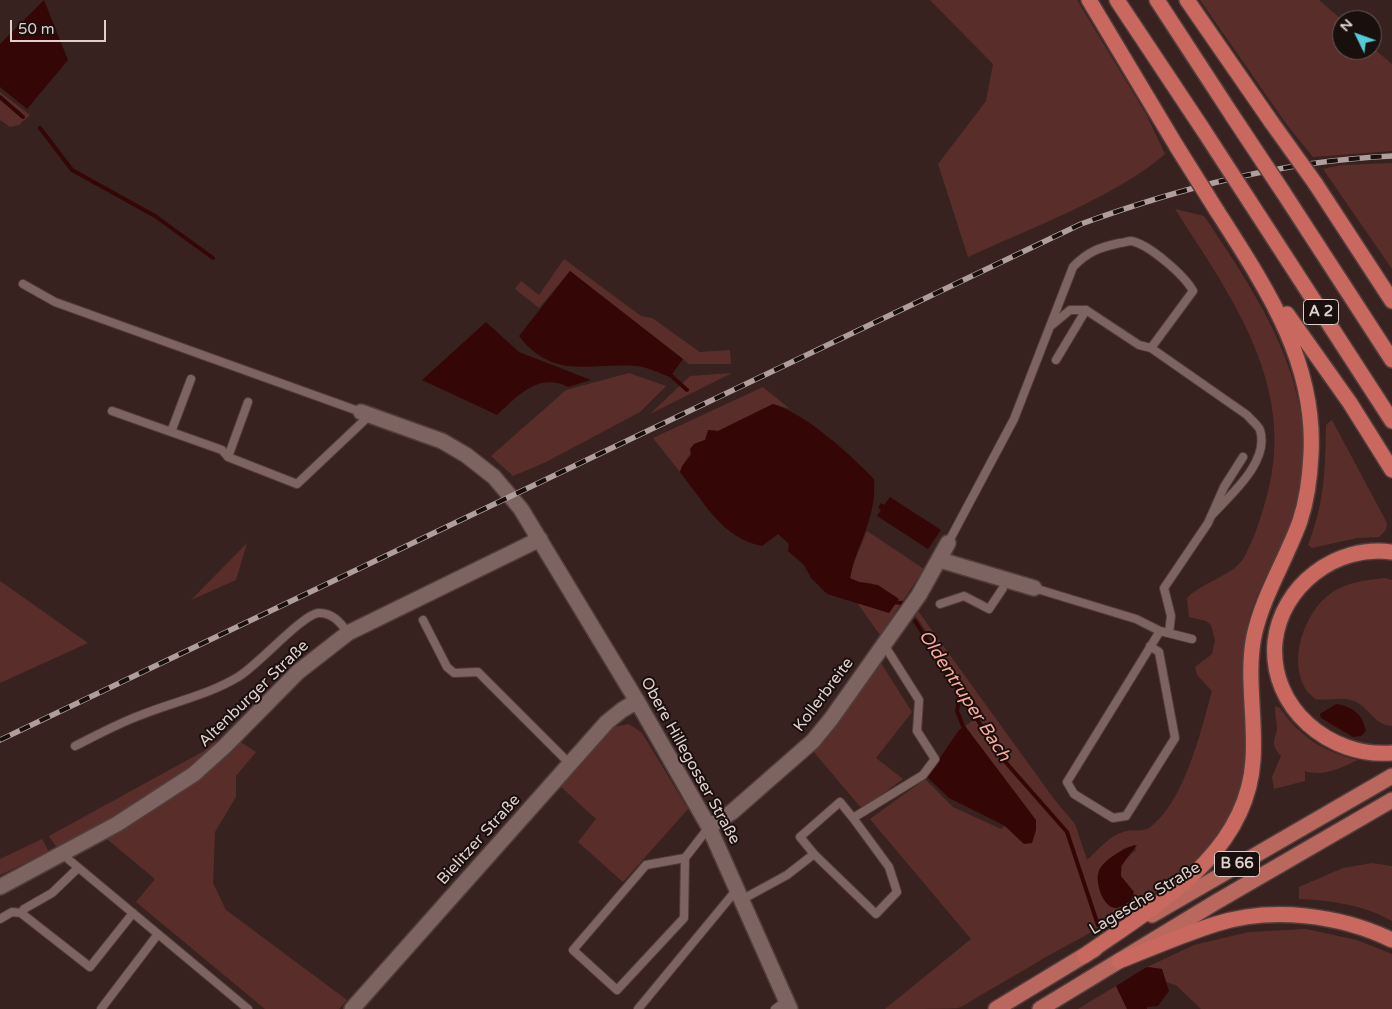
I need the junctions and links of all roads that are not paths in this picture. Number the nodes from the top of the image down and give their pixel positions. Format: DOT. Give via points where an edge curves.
graph roads {
  1 [pos="1090,0"];
  2 [pos="1117,0"];
  3 [pos="1157,0"];
  4 [pos="1187,0"];
  5 [pos="1262,282"];
  6 [pos="24,284"];
  7 [pos="1392,301"];
  8 [pos="1086,310"];
  9 [pos="1050,326"];
  10 [pos="1151,348"];
  11 [pos="1056,360"];
  12 [pos="1392,360"];
  13 [pos="191,379"];
  14 [pos="248,402"];
  15 [pos="112,411"];
  16 [pos="366,413"];
  17 [pos="1392,421"];
  18 [pos="171,432"];
  19 [pos="228,456"];
  20 [pos="1243,456"];
  21 [pos="1392,470"];
  22 [pos="1211,516"];
  23 [pos="540,540"];
  24 [pos="948,543"];
  25 [pos="1392,552"];
  26 [pos="940,560"];
  27 [pos="1005,579"];
  28 [pos="1034,588"];
  29 [pos="940,604"];
  30 [pos="423,620"];
  31 [pos="1160,630"];
  32 [pos="1169,633"];
  33 [pos="348,634"];
  34 [pos="1192,639"];
  35 [pos="882,646"];
  36 [pos="1150,646"];
  37 [pos="638,701"];
  38 [pos="75,746"];
  39 [pos="1392,753"];
  40 [pos="570,764"];
  41 [pos="1392,776"];
  42 [pos="1392,800"];
  43 [pos="853,818"];
  44 [pos="709,827"];
  45 [pos="65,852"];
  46 [pos="814,854"];
  47 [pos="684,858"];
  48 [pos="78,868"];
  49 [pos="0,887"];
  50 [pos="740,894"];
  51 [pos="21,913"];
  52 [pos="133,913"];
  53 [pos="0,919"];
  54 [pos="158,934"];
  55 [pos="1392,940"];
  56 [pos="1084,956"];
  57 [pos="1120,961"];
  58 [pos="784,1006"];
  59 [pos="100,1009"];
  60 [pos="248,1009"];
  61 [pos="352,1009"];
  62 [pos="638,1009"];
  63 [pos="996,1009"];
  64 [pos="1040,1009"];
  1 -- 5 [label="highway, bridge"];
  2 -- 17 [label="highway, A 2, bridge"];
  3 -- 12 [label="highway, A 2, bridge"];
  4 -- 7 [label="highway, bridge"];
  5 -- 21 [label="highway" via="1344,395"];
  5 -- 56 [label="highway" via="1300,362 1312,436 1309,476 1300,520 1270,588 1254,637 1254,735 1250,782 1227,838 1208,860 1176,892"];
  6 -- 16 [label="lane" via="55,302"];
  8 -- 9 [label="lane" via="1070,310"];
  8 -- 10 [label="lane" via="1139,344"];
  8 -- 11 [label="lane"];
  9 -- 10 [label="lane" via="1073,267 1082,256 1099,247 1131,241 1187,279 1193,291"];
  9 -- 24 [label="lane" via="1014,419"];
  10 -- 22 [label="lane" via="1247,415 1259,428 1262,442 1258,458 1241,484"];
  13 -- 18 [label="lane"];
  14 -- 19 [label="lane"];
  15 -- 18 [label="lane"];
  16 -- 19 [label="lane" via="297,484"];
  16 -- 23 [label="street, Obere Hillegosser Straße" via="442,441 480,465 510,495"];
  18 -- 19 [label="lane" via="222,450"];
  20 -- 22 [label="lane"];
  22 -- 32 [label="lane" via="1164,588 1171,616"];
  23 -- 33 [label="street, Altenburger Straße"];
  23 -- 37 [label="street, Obere Hillegosser Straße"];
  24 -- 26 [label="street, Kollerbreite"];
  25 -- 39 [label="highway" via="1357,553 1338,558 1320,568 1294,594 1278,628 1275,644 1278,676 1292,707 1303,721 1316,733 1340,746 1371,754"];
  26 -- 27 [label="street"];
  26 -- 35 [label="street, Kollerbreite"];
  27 -- 28 [label="street"];
  27 -- 29 [label="lane" via="1003,588 989,608 964,596"];
  28 -- 31 [label="lane" via="1136,619"];
  30 -- 40 [label="lane" via="447,667 454,673 478,672"];
  31 -- 32 [label="lane"];
  31 -- 36 [label="lane"];
  32 -- 34 [label="lane"];
  33 -- 38 [label="lane" via="329,614 317,613 304,620 238,677 140,715"];
  33 -- 45 [label="street, Altenburger Straße" via="298,672 194,774 117,824"];
  35 -- 43 [label="lane" via="888,650 915,692 920,707 917,731 935,759 923,775"];
  35 -- 44 [label="street, Kollerbreite" via="813,740 732,812"];
  36 -- 36 [label="lane" via="1067,782 1074,794 1113,818 1126,816 1175,738 1159,652"];
  37 -- 40 [label="street, Bielitzer Straße" via="607,722"];
  37 -- 44 [label="street, Obere Hillegosser Straße"];
  40 -- 61 [label="street, Bielitzer Straße"];
  41 -- 56 [label="highway, Lagesche Straße / B 66"];
  42 -- 57 [label="highway, B 66"];
  43 -- 46 [label="lane" via="840,802 800,837"];
  43 -- 46 [label="lane" via="889,867 897,892 876,914"];
  44 -- 47 [label="lane"];
  44 -- 50 [label="street, Obere Hillegosser Straße"];
  45 -- 48 [label="lane"];
  45 -- 49 [label="street, Altenburger Straße"];
  46 -- 50 [label="lane" via="787,875"];
  47 -- 47 [label="lane" via="684,918 617,990 573,950 646,865"];
  48 -- 51 [label="lane" via="52,893"];
  48 -- 52 [label="lane"];
  50 -- 58 [label="street, Obere Hillegosser Straße"];
  50 -- 62 [label="lane"];
  51 -- 52 [label="lane" via="90,967"];
  51 -- 53 [label="lane" via="12,912"];
  52 -- 54 [label="lane"];
  54 -- 59 [label="lane"];
  54 -- 60 [label="lane"];
  55 -- 57 [label="highway" via="1354,925 1327,919 1244,917 1217,923"];
  56 -- 63 [label="highway, Lagesche Straße / B 66"];
  57 -- 64 [label="highway, B 66"];
}
